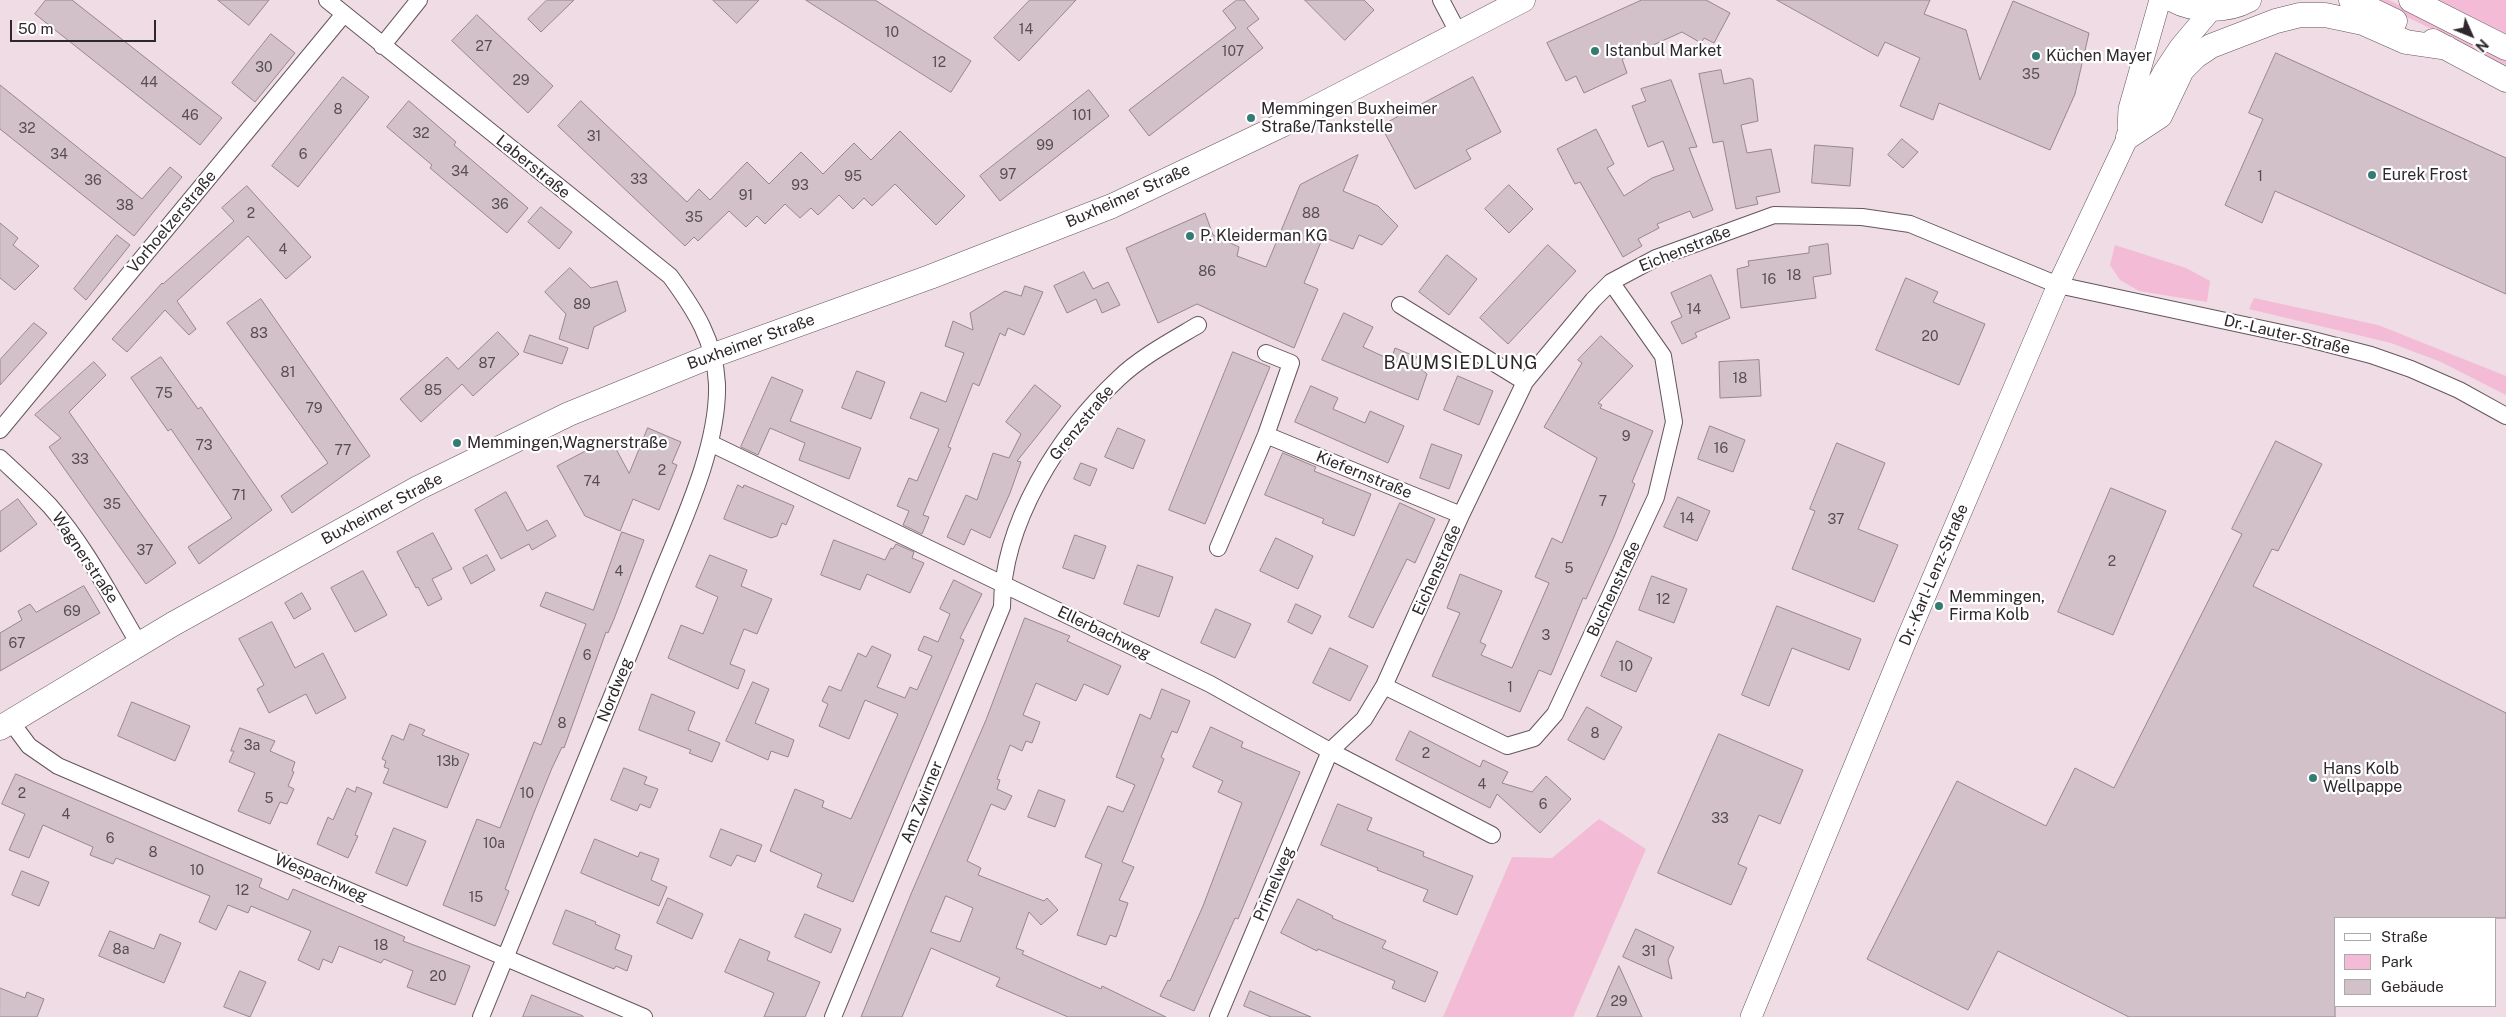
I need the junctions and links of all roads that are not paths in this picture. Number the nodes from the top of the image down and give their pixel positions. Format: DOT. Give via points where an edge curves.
graph roads {
  1 [pos="326,0"];
  2 [pos="419,0"];
  3 [pos="1441,0"];
  4 [pos="1523,0"];
  5 [pos="2160,0"];
  6 [pos="2173,0"];
  7 [pos="2249,0"];
  8 [pos="2351,0"];
  9 [pos="2412,0"];
  10 [pos="2212,9"];
  11 [pos="344,14"];
  12 [pos="1459,34"];
  13 [pos="382,46"];
  14 [pos="2447,48"];
  15 [pos="2506,48"];
  16 [pos="2506,80"];
  17 [pos="2128,137"];
  18 [pos="1611,282"];
  19 [pos="2058,285"];
  20 [pos="1400,304"];
  21 [pos="1198,325"];
  22 [pos="1266,353"];
  23 [pos="714,355"];
  24 [pos="1525,382"];
  25 [pos="2506,416"];
  26 [pos="0,430"];
  27 [pos="1266,436"];
  28 [pos="710,443"];
  29 [pos="0,458"];
  30 [pos="1461,515"];
  31 [pos="1218,548"];
  32 [pos="1002,585"];
  33 [pos="139,644"];
  34 [pos="1384,686"];
  35 [pos="6,725"];
  36 [pos="1330,751"];
  37 [pos="1492,835"];
  38 [pos="505,956"];
  39 [pos="481,1017"];
  40 [pos="644,1017"];
  41 [pos="833,1017"];
  42 [pos="1218,1017"];
  43 [pos="1751,1017"];
  1 -- 11 [label="street, Laberstraße"];
  2 -- 13 [label="street"];
  3 -- 12 [label="street"];
  4 -- 12 [label="main road, Buxheimer Straße"];
  5 -- 17 [label="street, Dr.-Karl-Lenz-Straße" via="2129,109"];
  6 -- 10 [label="main road"];
  7 -- 10 [label="main road"];
  8 -- 14 [label="main road"];
  9 -- 15 [label="main road"];
  10 -- 17 [label="street, Dr.-Karl-Lenz-Straße" via="2175,55"];
  11 -- 13 [label="street, Laberstraße"];
  11 -- 26 [label="street, Vorhoelzerstraße"];
  12 -- 23 [label="main road, Buxheimer Straße" via="1282,125 1112,206 930,277"];
  13 -- 23 [label="street, Laberstraße" via="670,276 703,325"];
  14 -- 16 [label="main road"];
  14 -- 17 [label="main road" via="2406,42 2363,23 2324,15 2300,15 2276,21 2211,46 2196,56 2182,70 2160,116"];
  17 -- 19 [label="street, Dr.-Karl-Lenz-Straße"];
  18 -- 19 [label="street, Eichenstraße" via="1656,258 1774,215 1862,216 1910,224"];
  18 -- 24 [label="street, Eichenstraße" via="1592,300"];
  18 -- 34 [label="street, Buchenstraße" via="1663,356 1674,422 1656,497 1555,714 1534,738 1507,746"];
  19 -- 25 [label="street, Dr.-Lauter-Straße" via="2371,355 2451,386"];
  19 -- 43 [label="street, Dr.-Karl-Lenz-Straße" via="1905,643"];
  20 -- 24 [label="street"];
  21 -- 32 [label="street, Grenzstraße" via="1120,377 1063,440 1046,466 1016,532"];
  22 -- 27 [label="street" via="1291,363"];
  23 -- 28 [label="street, Nordweg" via="717,385"];
  23 -- 33 [label="main road, Buxheimer Straße" via="568,414 493,450 418,488"];
  24 -- 30 [label="street, Eichenstraße"];
  27 -- 30 [label="street, Kiefernstraße"];
  27 -- 31 [label="street"];
  28 -- 32 [label="street, Ellerbachweg"];
  28 -- 38 [label="street, Nordweg" via="611,700"];
  29 -- 33 [label="street, Wagnerstraße" via="32,487 69,530"];
  30 -- 34 [label="street, Eichenstraße"];
  32 -- 36 [label="street, Ellerbachweg" via="1210,684"];
  32 -- 41 [label="street, Am Zwirner" via="1002,607"];
  33 -- 35 [label="main road, Buxheimer Straße"];
  34 -- 36 [label="street, Eichenstraße" via="1364,719"];
  35 -- 38 [label="street, Wespachweg" via="58,766"];
  36 -- 37 [label="street, Ellerbachweg"];
  36 -- 42 [label="street, Primelweg"];
  38 -- 39 [label="street, Nordweg"];
  38 -- 40 [label="street, Wespachweg"];
}
